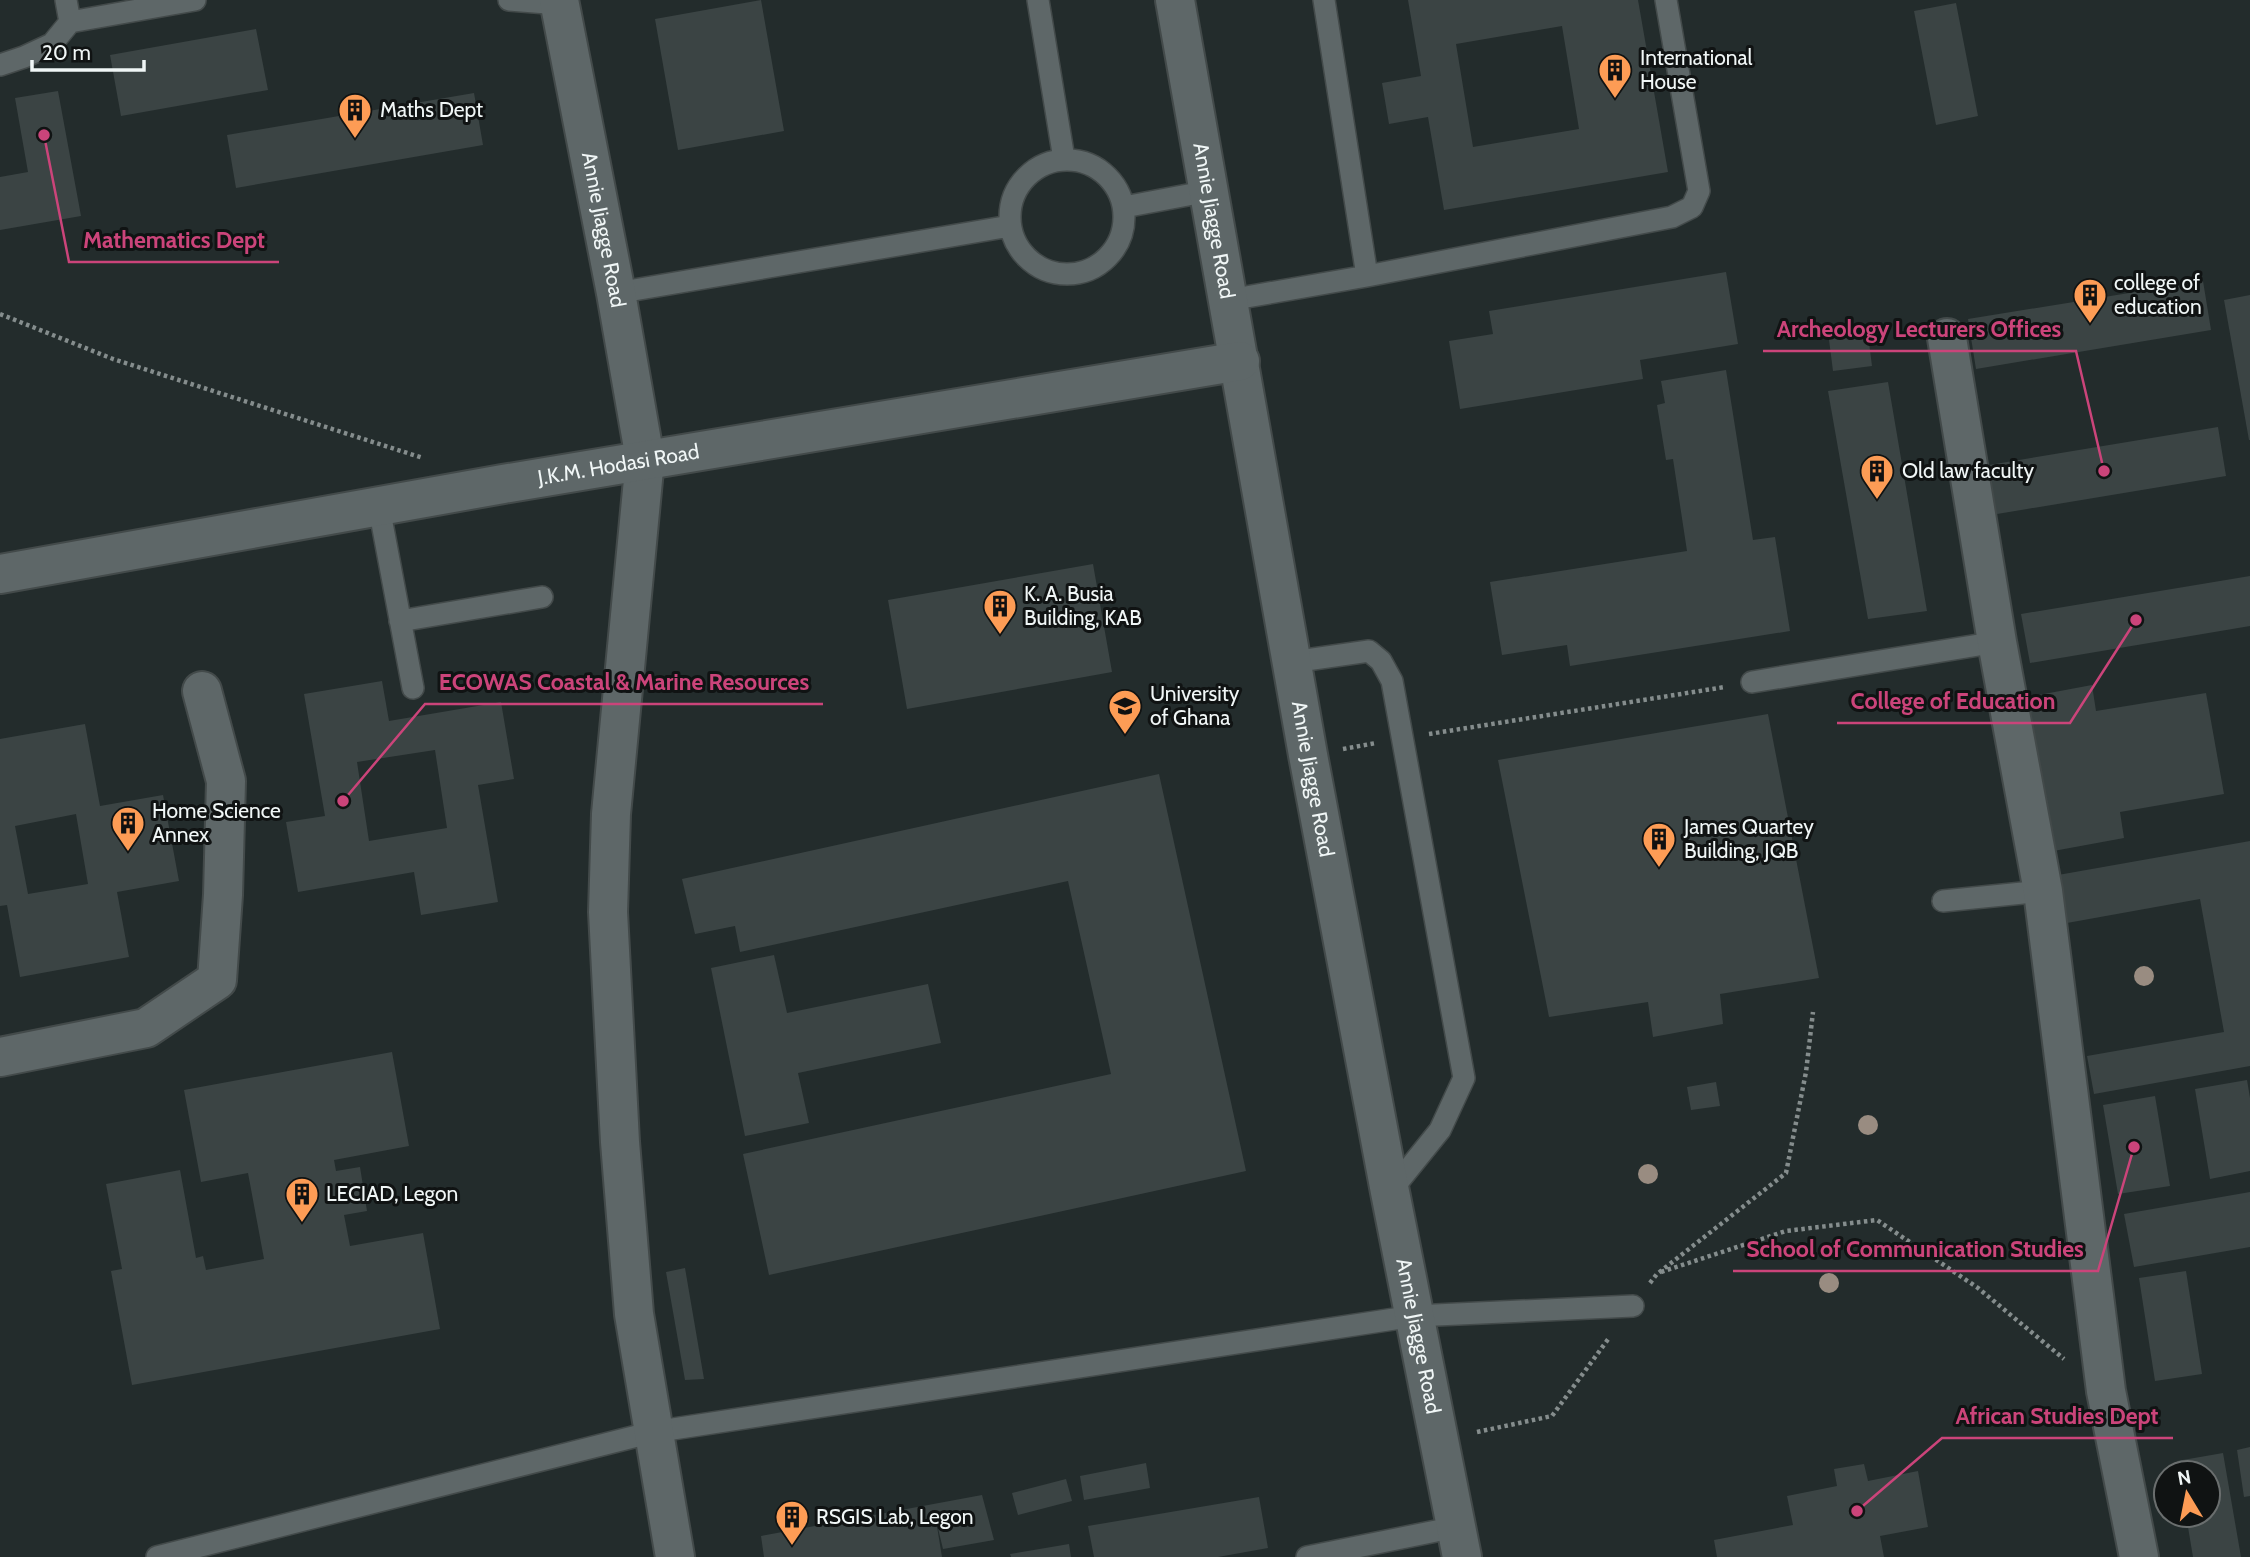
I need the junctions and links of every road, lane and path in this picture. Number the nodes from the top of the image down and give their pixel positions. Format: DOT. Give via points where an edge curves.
graph roads {
  1 [pos="66,0"];
  2 [pos="195,0"];
  3 [pos="509,0"];
  4 [pos="1038,0"];
  5 [pos="1175,0"];
  6 [pos="1324,0"];
  7 [pos="1666,0"];
  8 [pos="560,2"];
  9 [pos="70,22"];
  10 [pos="0,65"];
  11 [pos="1064,159"];
  12 [pos="1209,191"];
  13 [pos="1124,207"];
  14 [pos="1010,226"];
  15 [pos="1367,276"];
  16 [pos="616,293"];
  17 [pos="1229,300"];
  18 [pos="0,314"];
  19 [pos="1947,338"];
  20 [pos="1240,361"];
  21 [pos="425,459"];
  22 [pos="645,459"];
  23 [pos="379,507"];
  24 [pos="0,574"];
  25 [pos="542,597"];
  26 [pos="400,621"];
  27 [pos="1997,642"];
  28 [pos="1293,662"];
  29 [pos="1752,682"];
  30 [pos="413,688"];
  31 [pos="202,691"];
  32 [pos="1401,738"];
  33 [pos="1308,755"];
  34 [pos="2043,891"];
  35 [pos="1943,901"];
  36 [pos="1813,1012"];
  37 [pos="0,1057"];
  38 [pos="1390,1192"];
  39 [pos="1657,1274"];
  40 [pos="1633,1306"];
  41 [pos="1414,1316"];
  42 [pos="2106,1391"];
  43 [pos="653,1432"];
  44 [pos="1438,1440"];
  45 [pos="1459,1542"];
  46 [pos="157,1557"];
  47 [pos="675,1557"];
  48 [pos="1307,1557"];
  49 [pos="2139,1557"];
  1 -- 9 [label="lane"];
  2 -- 9 [label="lane"];
  3 -- 8 [label="lane"];
  4 -- 11 [label="lane"];
  5 -- 12 [label="street, Annie Jiagge Road"];
  6 -- 15 [label="lane"];
  7 -- 15 [label="lane" via="1699,191 1692,207 1672,218"];
  8 -- 16 [label="street, Annie Jiagge Road"];
  9 -- 10 [label="lane" via="51,44"];
  11 -- 13 [label="lane" via="1097,167 1114,184"];
  11 -- 14 [label="lane" via="1045,163 1022,181 1010,207"];
  12 -- 13 [label="lane"];
  12 -- 17 [label="street, Annie Jiagge Road"];
  13 -- 14 [label="lane" via="1125,225 1109,257 1077,274 1059,274 1027,258"];
  14 -- 16 [label="lane"];
  15 -- 17 [label="lane"];
  16 -- 22 [label="street, Annie Jiagge Road"];
  17 -- 20 [label="street, Annie Jiagge Road"];
  18 -- 21 [label="path" via="113,359"];
  19 -- 27 [label="street"];
  20 -- 22 [label="street, J.K.M. Hodasi Road"];
  20 -- 28 [label="street, Annie Jiagge Road"];
  22 -- 23 [label="street, J.K.M. Hodasi Road"];
  22 -- 43 [label="street, Annie Jiagge Road" via="611,814 608,912 634,1314"];
  23 -- 24 [label="street, J.K.M. Hodasi Road"];
  23 -- 26 [label="lane"];
  25 -- 26 [label="lane"];
  26 -- 30 [label="lane"];
  27 -- 29 [label="lane"];
  27 -- 34 [label="street"];
  28 -- 32 [label="lane" via="1369,651 1392,681"];
  28 -- 33 [label="street, Annie Jiagge Road"];
  29 -- 32 [label="path"];
  31 -- 37 [label="street" via="226,781 217,980 146,1028"];
  32 -- 33 [label="path"];
  32 -- 38 [label="lane" via="1464,1078 1440,1130"];
  33 -- 38 [label="street, Annie Jiagge Road"];
  34 -- 35 [label="lane"];
  34 -- 42 [label="street"];
  36 -- 39 [label="path" via="1786,1173"];
  38 -- 41 [label="street, Annie Jiagge Road"];
  39 -- 40 [label="path"];
  39 -- 42 [label="path" via="1786,1231 1877,1220 1978,1288"];
  40 -- 41 [label="lane"];
  40 -- 44 [label="path" via="1552,1416"];
  41 -- 43 [label="lane"];
  41 -- 44 [label="street, Annie Jiagge Road"];
  42 -- 49 [label="street"];
  43 -- 46 [label="lane"];
  43 -- 47 [label="street, Annie Jiagge Road"];
  44 -- 45 [label="street, Annie Jiagge Road"];
  45 -- 48 [label="lane"];
}
